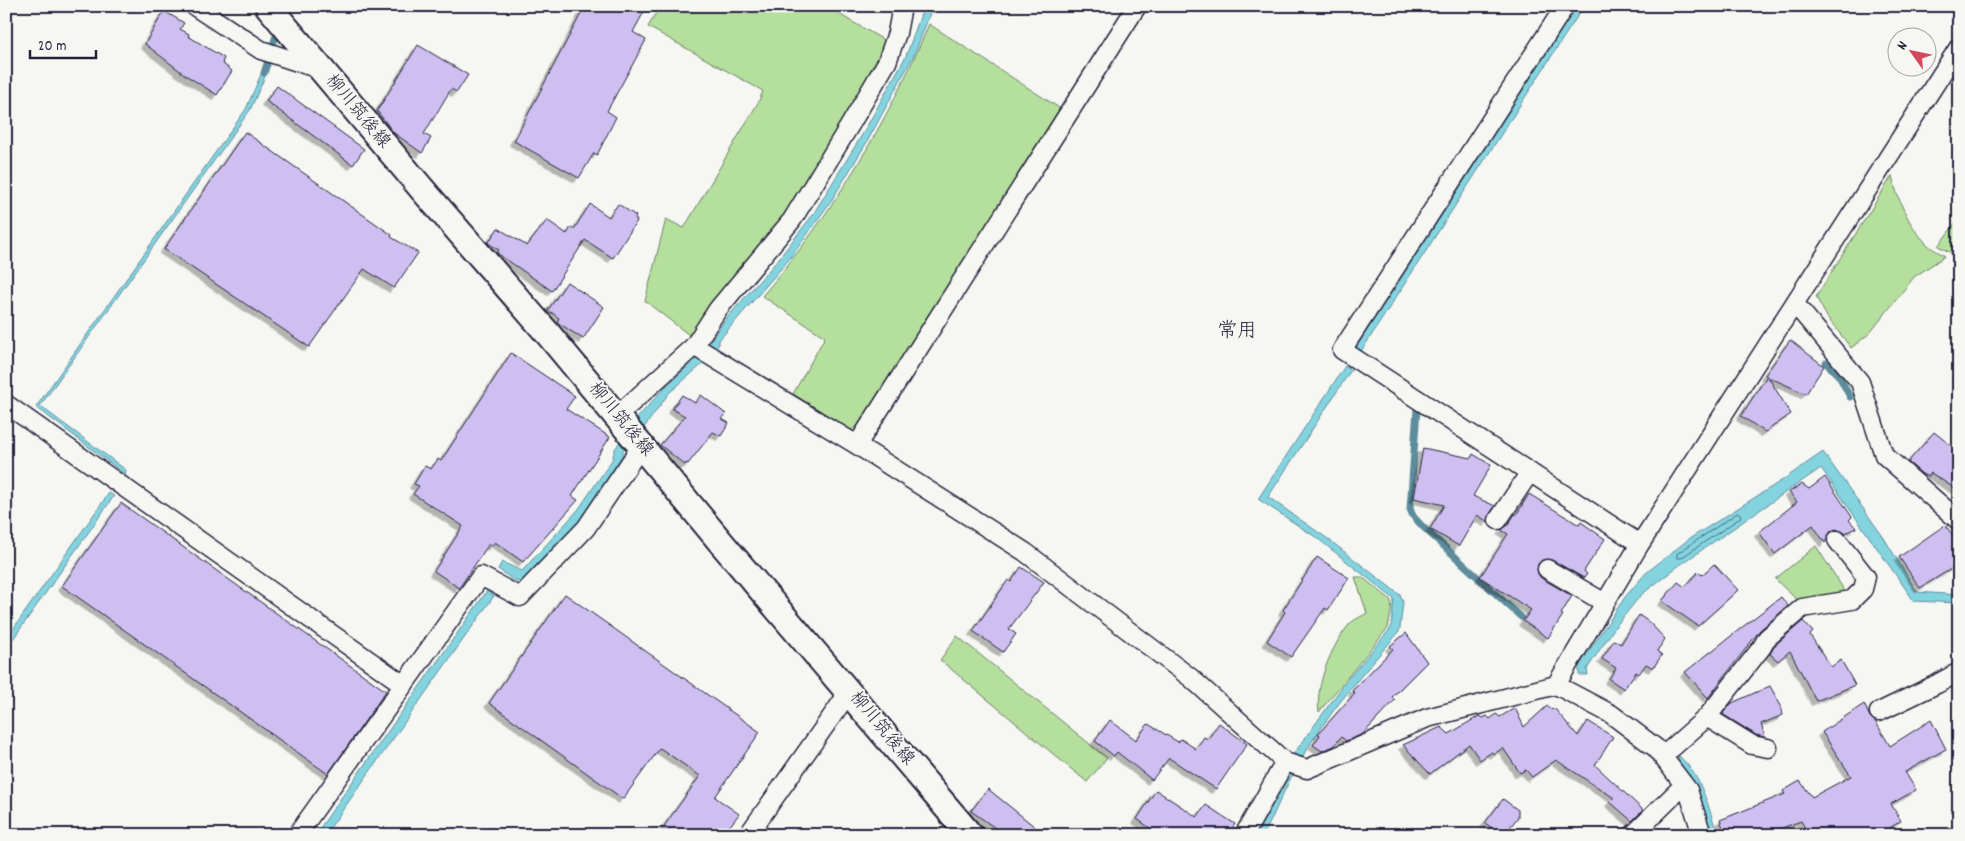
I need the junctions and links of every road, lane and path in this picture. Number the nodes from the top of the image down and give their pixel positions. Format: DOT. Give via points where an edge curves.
graph roads {
  1 [pos="194,6"];
  2 [pos="268,6"];
  3 [pos="902,6"];
  4 [pos="1137,6"];
  5 [pos="1565,6"];
  6 [pos="1959,47"];
  7 [pos="322,70"];
  8 [pos="1795,304"];
  9 [pos="694,346"];
  10 [pos="6,404"];
  11 [pos="617,416"];
  12 [pos="642,445"];
  13 [pos="857,446"];
  14 [pos="1530,472"];
  15 [pos="1498,520"];
  16 [pos="1959,521"];
  17 [pos="1837,540"];
  18 [pos="1640,544"];
  19 [pos="1548,569"];
  20 [pos="1604,603"];
  21 [pos="1959,672"];
  22 [pos="404,684"];
  23 [pos="1556,685"];
  24 [pos="849,692"];
  25 [pos="1878,712"];
  26 [pos="1707,717"];
  27 [pos="1768,748"];
  28 [pos="1663,756"];
  29 [pos="1285,762"];
  30 [pos="1684,784"];
  31 [pos="297,835"];
  32 [pos="748,835"];
  33 [pos="970,835"];
  34 [pos="1244,835"];
  35 [pos="1633,835"];
  36 [pos="1702,835"];
  1 -- 7 [label="street" via="260,50"];
  2 -- 7 [label="main road, 柳川筑後線"];
  3 -- 9 [label="street" via="887,62 792,220 718,309"];
  4 -- 13 [label="street"];
  5 -- 14 [label="street" via="1342,350"];
  6 -- 8 [label="street"];
  7 -- 11 [label="main road, 柳川筑後線"];
  8 -- 16 [label="street" via="1860,382 1884,455"];
  8 -- 18 [label="street"];
  9 -- 11 [label="street"];
  9 -- 13 [label="street"];
  10 -- 22 [label="street"];
  11 -- 12 [label="main road, 柳川筑後線"];
  12 -- 22 [label="street" via="586,528 520,597 481,576"];
  12 -- 24 [label="main road, 柳川筑後線" via="730,554"];
  13 -- 29 [label="street" via="1025,552 1191,678"];
  14 -- 15 [label="street"];
  14 -- 18 [label="street"];
  17 -- 26 [label="street" via="1866,577 1863,589 1852,600 1802,608 1767,638"];
  18 -- 20 [label="street"];
  19 -- 20 [label="street"];
  20 -- 23 [label="street"];
  21 -- 25 [label="street"];
  22 -- 31 [label="street"];
  23 -- 28 [label="street" via="1611,714"];
  23 -- 29 [label="street" via="1428,718 1307,769"];
  24 -- 32 [label="street"];
  24 -- 33 [label="main road, 柳川筑後線"];
  26 -- 27 [label="street" via="1752,746"];
  26 -- 28 [label="street"];
  28 -- 30 [label="street"];
  29 -- 34 [label="street"];
  30 -- 35 [label="street"];
  30 -- 36 [label="street"];
}
